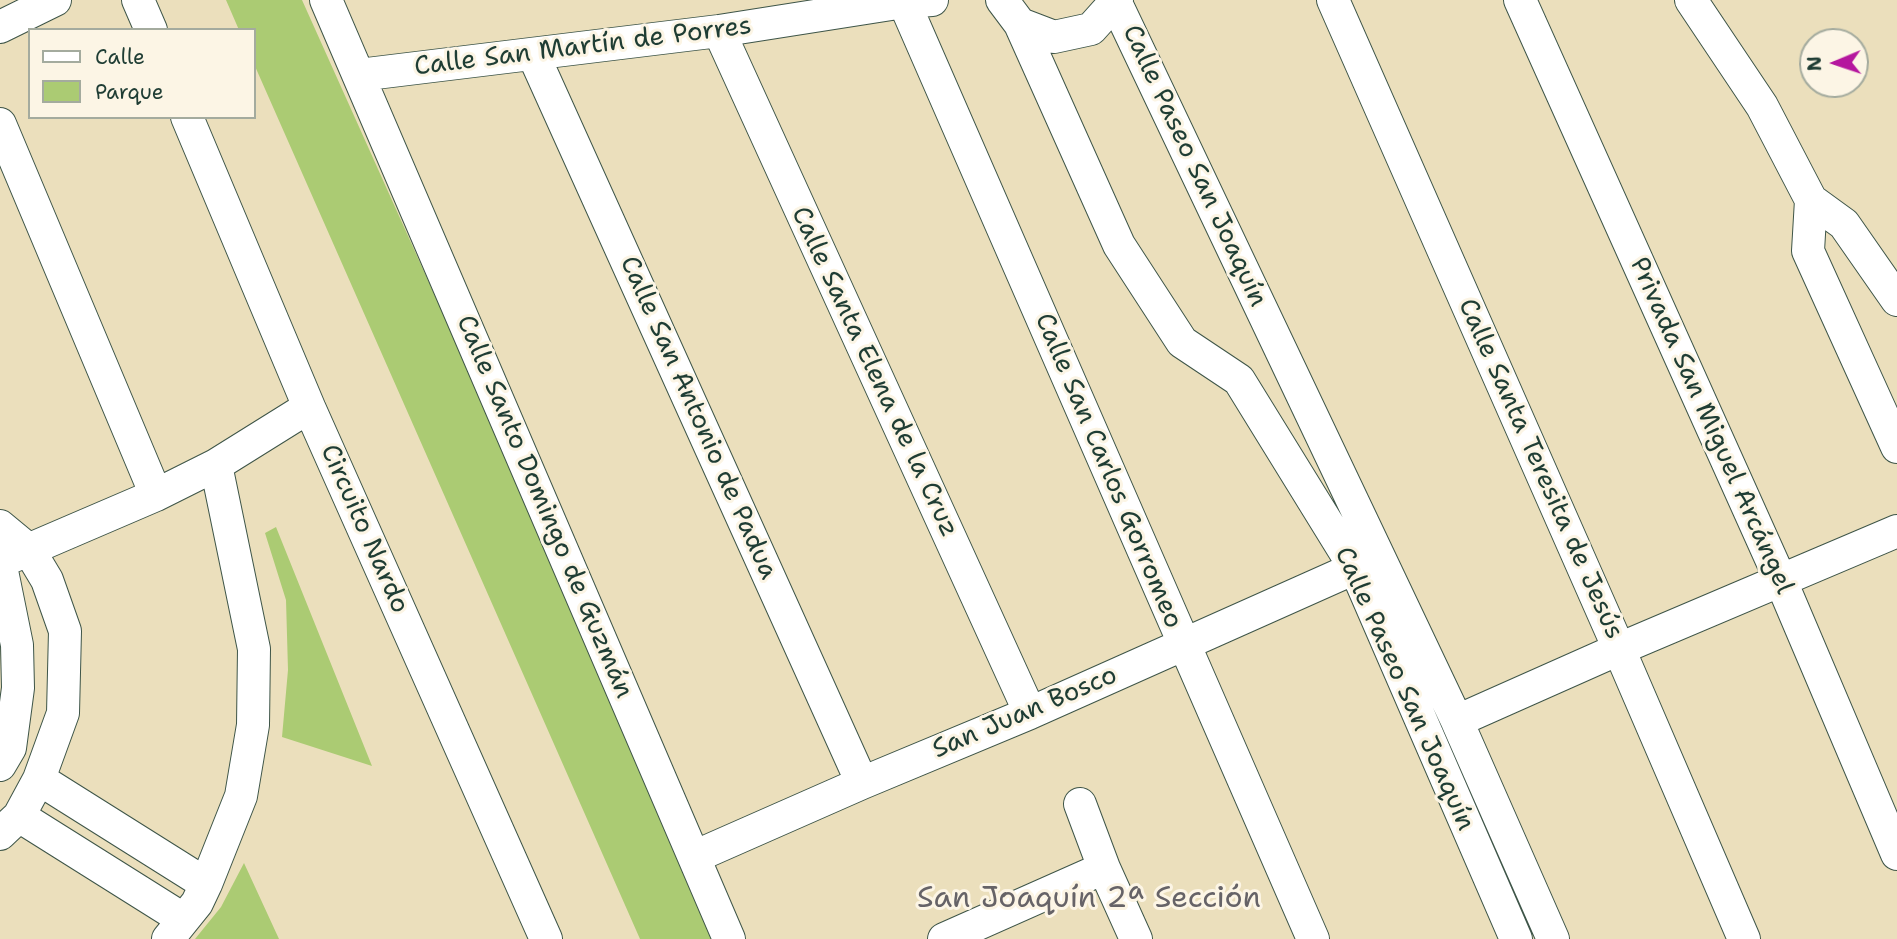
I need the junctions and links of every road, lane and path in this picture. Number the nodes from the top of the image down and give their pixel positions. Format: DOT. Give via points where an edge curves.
graph roads {
  1 [pos="55,0"];
  2 [pos="138,0"];
  3 [pos="326,0"];
  4 [pos="1333,0"];
  5 [pos="1520,0"];
  6 [pos="1692,0"];
  7 [pos="918,1"];
  8 [pos="1117,1"];
  9 [pos="1011,12"];
  10 [pos="0,27"];
  11 [pos="150,28"];
  12 [pos="719,31"];
  13 [pos="533,54"];
  14 [pos="359,75"];
  15 [pos="188,119"];
  16 [pos="0,124"];
  17 [pos="1811,200"];
  18 [pos="1897,300"];
  19 [pos="309,407"];
  20 [pos="1897,447"];
  21 [pos="216,465"];
  22 [pos="156,495"];
  23 [pos="0,526"];
  24 [pos="1897,531"];
  25 [pos="10,558"];
  26 [pos="1355,568"];
  27 [pos="1781,581"];
  28 [pos="1183,644"];
  29 [pos="1619,649"];
  30 [pos="1030,713"];
  31 [pos="1457,721"];
  32 [pos="0,765"];
  33 [pos="39,779"];
  34 [pos="862,783"];
  35 [pos="1080,804"];
  36 [pos="9,825"];
  37 [pos="1897,854"];
  38 [pos="694,857"];
  39 [pos="1104,868"];
  40 [pos="206,884"];
  41 [pos="175,929"];
  42 [pos="546,939"];
  43 [pos="729,939"];
  44 [pos="944,939"];
  45 [pos="1136,939"];
  46 [pos="1313,939"];
  47 [pos="1516,939"];
  48 [pos="1553,939"];
  49 [pos="1744,939"];
  1 -- 10 [label="street"];
  2 -- 11 [label="street"];
  3 -- 14 [label="street, Calle Santo Domingo de Guzmán"];
  4 -- 29 [label="street, Calle Santa Teresita de Jesús"];
  5 -- 27 [label="street, Privada San Miguel Arcángel"];
  6 -- 17 [label="street" via="1762,106"];
  7 -- 12 [label="street, Calle San Martín de Porres"];
  7 -- 28 [label="street, Calle San Carlos Gorromeo"];
  8 -- 9 [label="street" via="1091,29 1055,37"];
  8 -- 31 [label="street, Calle Paseo San Joaquín"];
  9 -- 26 [label="street, Calle Paseo San Joaquín" via="1119,245 1182,342 1239,380"];
  12 -- 13 [label="street, Calle San Martín de Porres"];
  12 -- 30 [label="street, Calle Santa Elena de la Cruz"];
  13 -- 14 [label="street, Calle San Martín de Porres"];
  13 -- 34 [label="street, Calle San Antonio de Padua"];
  14 -- 38 [label="street, Calle Santo Domingo de Guzmán"];
  15 -- 19 [label="street, Circuito Nardo"];
  16 -- 22 [label="street"];
  17 -- 18 [label="street" via="1844,224"];
  17 -- 20 [label="street" via="1808,251"];
  19 -- 21 [label="street"];
  19 -- 42 [label="street, Circuito Nardo"];
  21 -- 22 [label="street"];
  21 -- 40 [label="street" via="254,649 253,725 241,796"];
  22 -- 25 [label="street"];
  23 -- 25 [label="street"];
  24 -- 27 [label="street"];
  25 -- 32 [label="street" via="18,688 10,748"];
  25 -- 33 [label="street" via="47,580 65,631 63,713"];
  26 -- 28 [label="street, San Juan Bosco"];
  26 -- 47 [label="street, Calle Paseo San Joaquín"];
  27 -- 29 [label="street"];
  27 -- 37 [label="street, Privada San Miguel Arcángel"];
  28 -- 30 [label="street, San Juan Bosco"];
  28 -- 46 [label="street, Calle San Carlos Gorromeo"];
  29 -- 31 [label="street"];
  29 -- 49 [label="street, Calle Santa Teresita de Jesús"];
  30 -- 34 [label="street, San Juan Bosco"];
  31 -- 48 [label="street, Calle Paseo San Joaquín"];
  33 -- 36 [label="street"];
  33 -- 40 [label="street"];
  34 -- 38 [label="street, San Juan Bosco"];
  35 -- 39 [label="street"];
  36 -- 41 [label="street"];
  38 -- 43 [label="street, Calle Santo Domingo de Guzmán"];
  39 -- 44 [label="street"];
  39 -- 45 [label="street"];
  40 -- 41 [label="street"];
}
